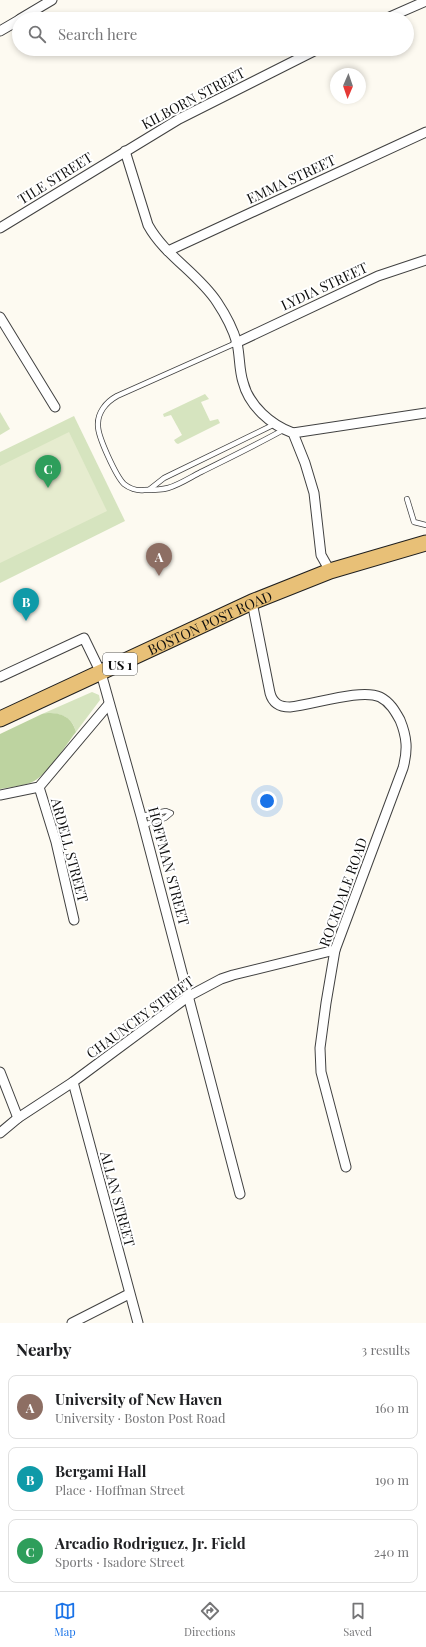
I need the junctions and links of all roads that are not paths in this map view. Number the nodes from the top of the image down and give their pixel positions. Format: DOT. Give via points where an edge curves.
graph roads {
  1 [pos="52,0"];
  2 [pos="426,1"];
  3 [pos="32,12"];
  4 [pos="401,12"];
  5 [pos="12,24"];
  6 [pos="0,31"];
  7 [pos="304,56"];
  8 [pos="426,132"];
  9 [pos="125,151"];
  10 [pos="0,228"];
  11 [pos="168,251"];
  12 [pos="426,260"];
  13 [pos="0,317"];
  14 [pos="236,343"];
  15 [pos="55,408"];
  16 [pos="426,413"];
  17 [pos="275,424"];
  18 [pos="283,430"];
  19 [pos="292,433"];
  20 [pos="150,490"];
  21 [pos="407,499"];
  22 [pos="425,527"];
  23 [pos="426,543"];
  24 [pos="330,571"];
  25 [pos="252,602"];
  26 [pos="100,673"];
  27 [pos="0,677"];
  28 [pos="109,704"];
  29 [pos="0,719"];
  30 [pos="39,787"];
  31 [pos="0,795"];
  32 [pos="143,820"];
  33 [pos="74,920"];
  34 [pos="335,950"];
  35 [pos="189,996"];
  36 [pos="0,1072"];
  37 [pos="73,1082"];
  38 [pos="18,1118"];
  39 [pos="0,1133"];
  40 [pos="346,1167"];
  41 [pos="240,1194"];
  42 [pos="129,1294"];
  43 [pos="72,1323"];
  44 [pos="138,1323"];
  1 -- 3 [label="street"];
  2 -- 4 [label="street"];
  5 -- 6 [label="street"];
  7 -- 9 [label="street, KILBORN STREET" via="179,119"];
  8 -- 11 [label="street, EMMA STREET"];
  9 -- 10 [label="street, TILE STREET"];
  9 -- 11 [label="street" via="148,225"];
  11 -- 14 [label="street" via="202,283 216,301 225,314"];
  12 -- 14 [label="street, LYDIA STREET" via="378,276"];
  13 -- 15 [label="street"];
  14 -- 17 [label="street" via="247,392 257,408"];
  14 -- 20 [label="lane" via="117,396 103,409 98,425 100,434 119,478 131,488"];
  16 -- 19 [label="street"];
  17 -- 18 [label="street"];
  17 -- 20 [label="lane" via="164,478"];
  18 -- 19 [label="street"];
  18 -- 20 [label="lane" via="169,488"];
  19 -- 24 [label="street" via="314,493 321,555"];
  21 -- 22 [label="lane" via="414,522"];
  23 -- 24 [label="main road, BOSTON POST ROAD / US 1"];
  24 -- 25 [label="main road, BOSTON POST ROAD / US 1"];
  25 -- 26 [label="main road, BOSTON POST ROAD / US 1"];
  25 -- 34 [label="street, ROCKDALE ROAD" via="274,703 296,707 369,694 385,700 394,708 405,732 407,750 403,768"];
  26 -- 27 [label="street, HOFFMAN STREET" via="84,638"];
  26 -- 28 [label="street, HOFFMAN STREET"];
  26 -- 29 [label="main road, BOSTON POST ROAD / US 1"];
  28 -- 30 [label="street"];
  28 -- 32 [label="street, HOFFMAN STREET"];
  30 -- 31 [label="street"];
  30 -- 33 [label="street, ARDELL STREET" via="56,842"];
  32 -- 32 [label="lane" via="165,818 170,813 166,811"];
  32 -- 35 [label="street, HOFFMAN STREET"];
  34 -- 35 [label="street, CHAUNCEY STREET" via="233,975"];
  34 -- 40 [label="street, ROCKDALE ROAD" via="320,1048 321,1072"];
  35 -- 37 [label="street, CHAUNCEY STREET"];
  35 -- 41 [label="street, HOFFMAN STREET"];
  36 -- 38 [label="street"];
  37 -- 38 [label="street, CHAUNCEY STREET"];
  37 -- 42 [label="street, ALLAN STREET"];
  38 -- 39 [label="street, CHAUNCEY STREET"];
  42 -- 43 [label="street"];
  42 -- 44 [label="street, ALLAN STREET"];
}
